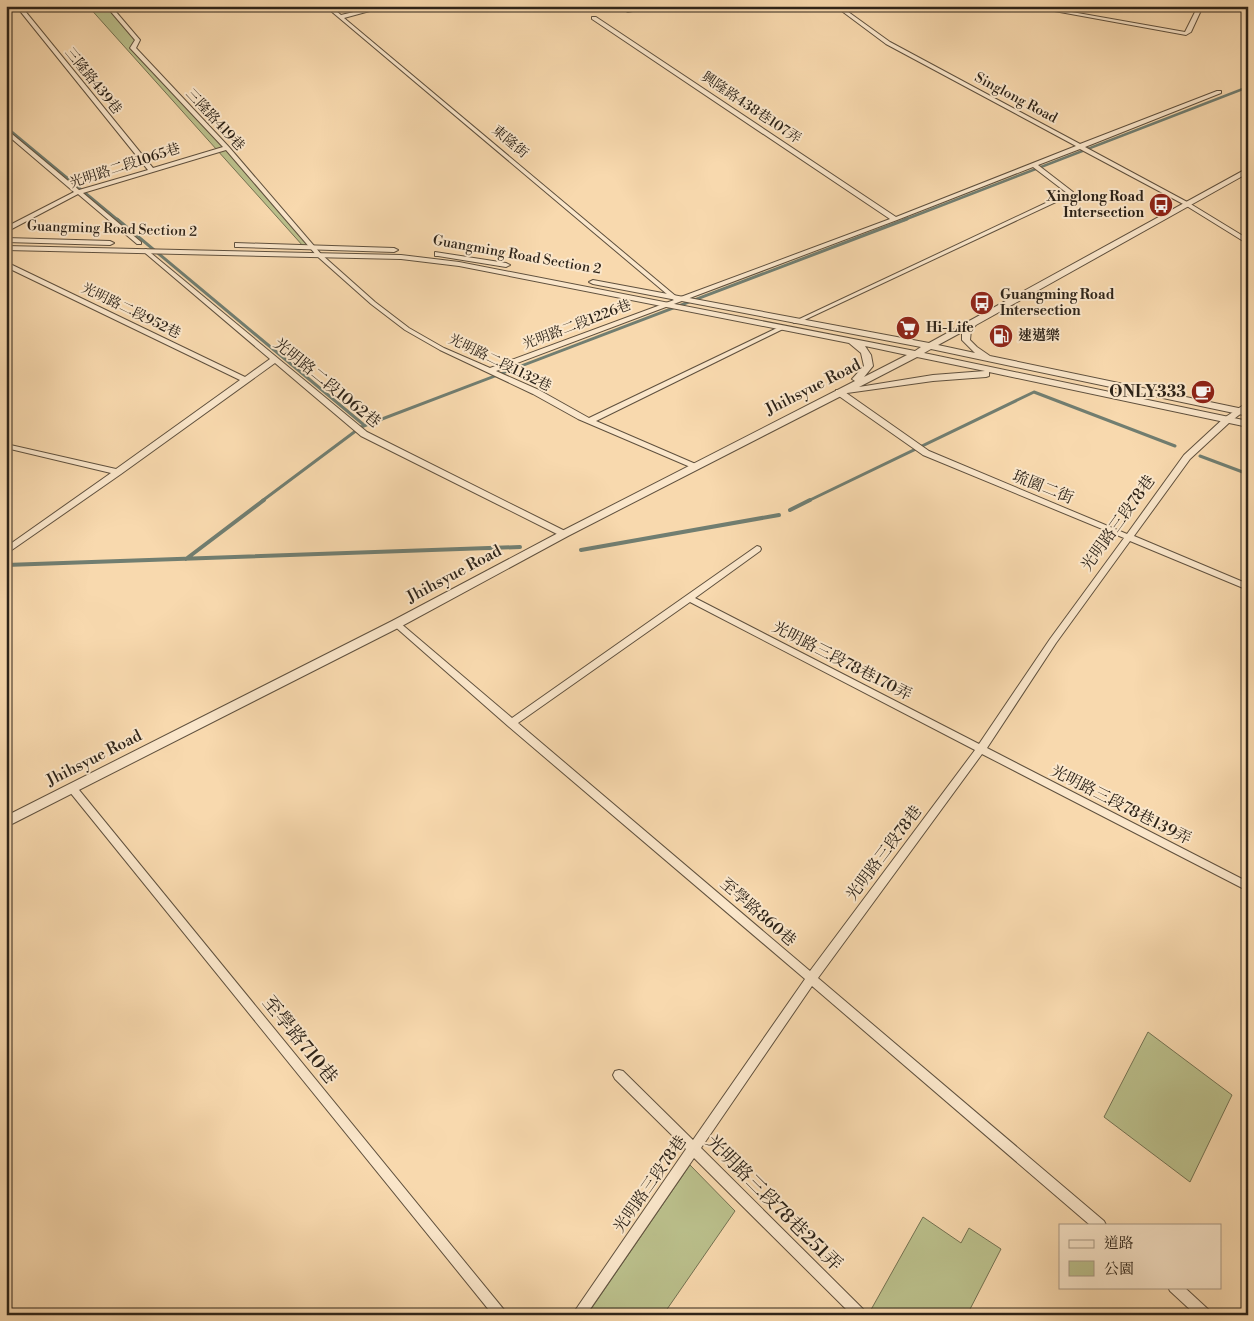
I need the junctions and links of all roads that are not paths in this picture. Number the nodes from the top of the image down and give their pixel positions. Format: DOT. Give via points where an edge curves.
graph roads {
  1 [pos="18,6"];
  2 [pos="108,6"];
  3 [pos="327,6"];
  4 [pos="386,6"];
  5 [pos="619,6"];
  6 [pos="654,6"];
  7 [pos="837,6"];
  8 [pos="1029,6"];
  9 [pos="1201,6"];
  10 [pos="341,17"];
  11 [pos="594,18"];
  12 [pos="1219,92"];
  13 [pos="6,131"];
  14 [pos="227,148"];
  15 [pos="1082,148"];
  16 [pos="1036,166"];
  17 [pos="151,170"];
  18 [pos="1248,170"];
  19 [pos="81,191"];
  20 [pos="1187,204"];
  21 [pos="895,219"];
  22 [pos="6,230"];
  23 [pos="6,240"];
  24 [pos="1248,242"];
  25 [pos="138,243"];
  26 [pos="6,248"];
  27 [pos="146,251"];
  28 [pos="315,251"];
  29 [pos="6,264"];
  30 [pos="677,300"];
  31 [pos="664,305"];
  32 [pos="974,320"];
  33 [pos="796,322"];
  34 [pos="781,328"];
  35 [pos="847,340"];
  36 [pos="928,346"];
  37 [pos="916,354"];
  38 [pos="275,359"];
  39 [pos="1009,364"];
  40 [pos="489,372"];
  41 [pos="1009,375"];
  42 [pos="245,380"];
  43 [pos="839,392"];
  44 [pos="1248,404"];
  45 [pos="1243,412"];
  46 [pos="591,420"];
  47 [pos="1227,420"];
  48 [pos="1248,424"];
  49 [pos="6,446"];
  50 [pos="695,467"];
  51 [pos="118,472"];
  52 [pos="564,534"];
  53 [pos="1128,537"];
  54 [pos="757,549"];
  55 [pos="6,552"];
  56 [pos="1248,587"];
  57 [pos="690,599"];
  58 [pos="396,624"];
  59 [pos="511,723"];
  60 [pos="980,750"];
  61 [pos="72,788"];
  62 [pos="6,822"];
  63 [pos="1248,887"];
  64 [pos="811,979"];
  65 [pos="619,1074"];
  66 [pos="694,1149"];
  67 [pos="1099,1224"];
  68 [pos="1175,1288"];
  69 [pos="501,1315"];
  70 [pos="578,1315"];
  71 [pos="860,1315"];
  72 [pos="1206,1315"];
  1 -- 17 [label="street, 三隆路439巷"];
  2 -- 14 [label="street, 三隆路419巷" via="138,40 133,48"];
  3 -- 10 [label="street, 東隆街"];
  4 -- 10 [label="street"];
  5 -- 6 [label="street" via="628,11"];
  7 -- 15 [label="street, Singlong Road" via="888,43"];
  8 -- 9 [label="street" via="1186,34"];
  10 -- 30 [label="street, 東隆街"];
  11 -- 21 [label="street, 興隆路438巷107弄"];
  12 -- 15 [label="street, 光明路二段1226巷"];
  13 -- 19 [label="street"];
  14 -- 17 [label="street, 光明路二段1065巷"];
  14 -- 28 [label="street, 三隆路419巷"];
  15 -- 16 [label="street, 光明路二段1226巷"];
  15 -- 20 [label="street, Singlong Road"];
  16 -- 21 [label="street, 光明路二段1226巷"];
  16 -- 33 [label="street" via="1071,193"];
  17 -- 19 [label="street, 光明路二段1065巷"];
  18 -- 20 [label="street, Jhihsyue Road"];
  19 -- 22 [label="street, 光明路二段1065巷"];
  19 -- 25 [label="street"];
  20 -- 24 [label="street, Singlong Road"];
  20 -- 32 [label="street, Jhihsyue Road"];
  21 -- 30 [label="street, 光明路二段1226巷"];
  23 -- 25 [label="street, Guangming Road Section 2"];
  25 -- 28 [label="street, Guangming Road Section 2"];
  26 -- 27 [label="street, Guangming Road Section 2"];
  27 -- 28 [label="street, Guangming Road Section 2"];
  27 -- 38 [label="street, 光明路二段1062巷"];
  28 -- 30 [label="street, Guangming Road Section 2" via="411,250 460,256"];
  28 -- 31 [label="street, Guangming Road Section 2" via="459,264"];
  28 -- 40 [label="street, 光明路二段1132巷" via="373,303 408,329"];
  29 -- 42 [label="street, 光明路二段952巷"];
  30 -- 31 [label="street, 光明路二段1226巷"];
  30 -- 33 [label="street, Guangming Road Section 2"];
  31 -- 34 [label="street, Guangming Road Section 2"];
  31 -- 40 [label="street, 光明路二段1226巷"];
  32 -- 36 [label="street, Jhihsyue Road"];
  32 -- 39 [label="street" via="967,330 966,340 974,349"];
  33 -- 36 [label="street, Guangming Road Section 2"];
  34 -- 35 [label="street, Guangming Road Section 2"];
  34 -- 46 [label="street"];
  35 -- 37 [label="street, Guangming Road Section 2"];
  35 -- 43 [label="street" via="864,350 870,366"];
  36 -- 37 [label="street, Jhihsyue Road"];
  36 -- 39 [label="street, Guangming Road Section 2"];
  37 -- 41 [label="street, Guangming Road Section 2"];
  37 -- 43 [label="street, Jhihsyue Road"];
  38 -- 42 [label="street"];
  38 -- 52 [label="street, 光明路二段1062巷" via="364,434"];
  39 -- 45 [label="street"];
  40 -- 46 [label="street, 光明路二段1132巷"];
  41 -- 43 [label="street" via="972,374"];
  41 -- 47 [label="street"];
  42 -- 51 [label="street"];
  43 -- 50 [label="street, Jhihsyue Road"];
  43 -- 53 [label="street, 琉園二街" via="926,453"];
  44 -- 45 [label="street, 光明路三段78巷"];
  45 -- 47 [label="street, 光明路三段78巷"];
  46 -- 50 [label="street, 光明路二段1132巷"];
  47 -- 48 [label="street"];
  47 -- 53 [label="street, 光明路三段78巷" via="1187,457"];
  49 -- 51 [label="street"];
  50 -- 52 [label="street, Jhihsyue Road"];
  51 -- 55 [label="street"];
  52 -- 58 [label="street, Jhihsyue Road"];
  53 -- 56 [label="street, 琉園二街"];
  53 -- 60 [label="street, 光明路三段78巷"];
  54 -- 57 [label="street"];
  57 -- 59 [label="street"];
  57 -- 60 [label="street, 光明路三段78巷170弄"];
  58 -- 59 [label="street, 至學路860巷"];
  58 -- 61 [label="street, Jhihsyue Road"];
  59 -- 64 [label="street, 至學路860巷"];
  60 -- 63 [label="street, 光明路三段78巷139弄"];
  60 -- 64 [label="street, 光明路三段78巷"];
  61 -- 62 [label="street, Jhihsyue Road"];
  61 -- 69 [label="street, 至學路710巷"];
  64 -- 66 [label="street, 光明路三段78巷"];
  64 -- 67 [label="street, 至學路860巷"];
  65 -- 66 [label="street, 光明路三段78巷251弄"];
  66 -- 70 [label="street, 光明路三段78巷"];
  66 -- 71 [label="street, 光明路三段78巷251弄"];
  68 -- 72 [label="street"];
}
